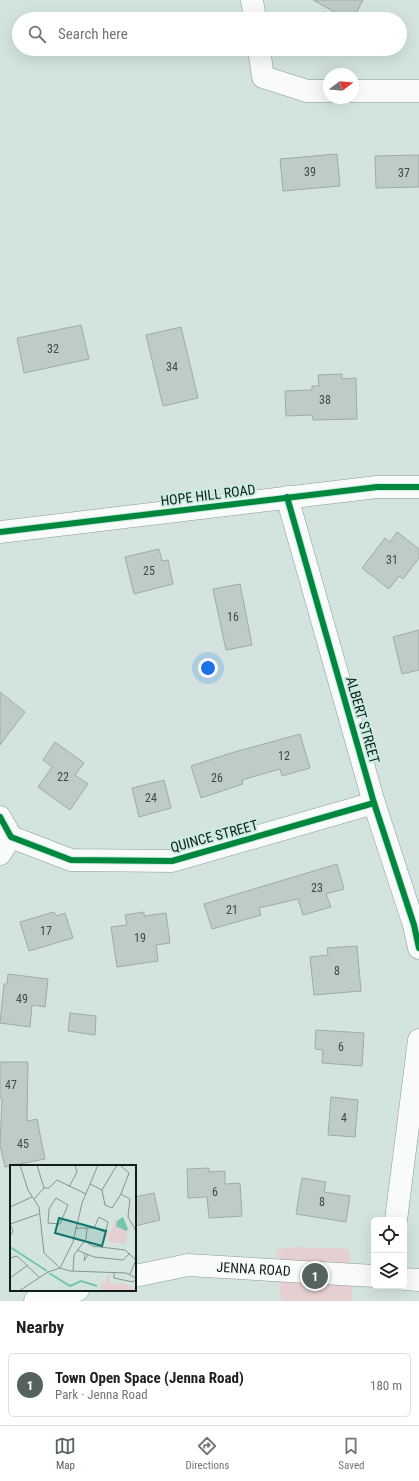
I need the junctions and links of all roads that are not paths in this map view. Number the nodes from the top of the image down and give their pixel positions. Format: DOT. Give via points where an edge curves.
graph roads {
  1 [pos="252,0"];
  2 [pos="254,12"];
  3 [pos="260,56"];
  4 [pos="323,91"];
  5 [pos="359,91"];
  6 [pos="419,91"];
  7 [pos="419,487"];
  8 [pos="287,497"];
  9 [pos="0,532"];
  10 [pos="374,803"];
  11 [pos="0,817"];
  12 [pos="5,846"];
  13 [pos="419,948"];
  14 [pos="419,1040"];
  15 [pos="396,1217"];
  16 [pos="136,1276"];
  17 [pos="371,1276"];
  18 [pos="407,1279"];
  19 [pos="419,1280"];
  20 [pos="74,1291"];
  21 [pos="35,1301"];
  1 -- 2 [label="street"];
  3 -- 4 [label="street" via="263,77 307,91"];
  5 -- 6 [label="street"];
  7 -- 8 [label="street, HOPE HILL ROAD" via="377,487"];
  8 -- 9 [label="street, HOPE HILL ROAD"];
  8 -- 10 [label="street, ALBERT STREET"];
  10 -- 12 [label="street, QUINCE STREET" via="172,861 71,860"];
  10 -- 13 [label="street, ALBERT STREET" via="414,925"];
  11 -- 12 [label="street, QUINCE STREET"];
  14 -- 15 [label="street"];
  16 -- 17 [label="street, JENNA ROAD" via="188,1266"];
  18 -- 19 [label="street"];
  20 -- 21 [label="street"];
}
